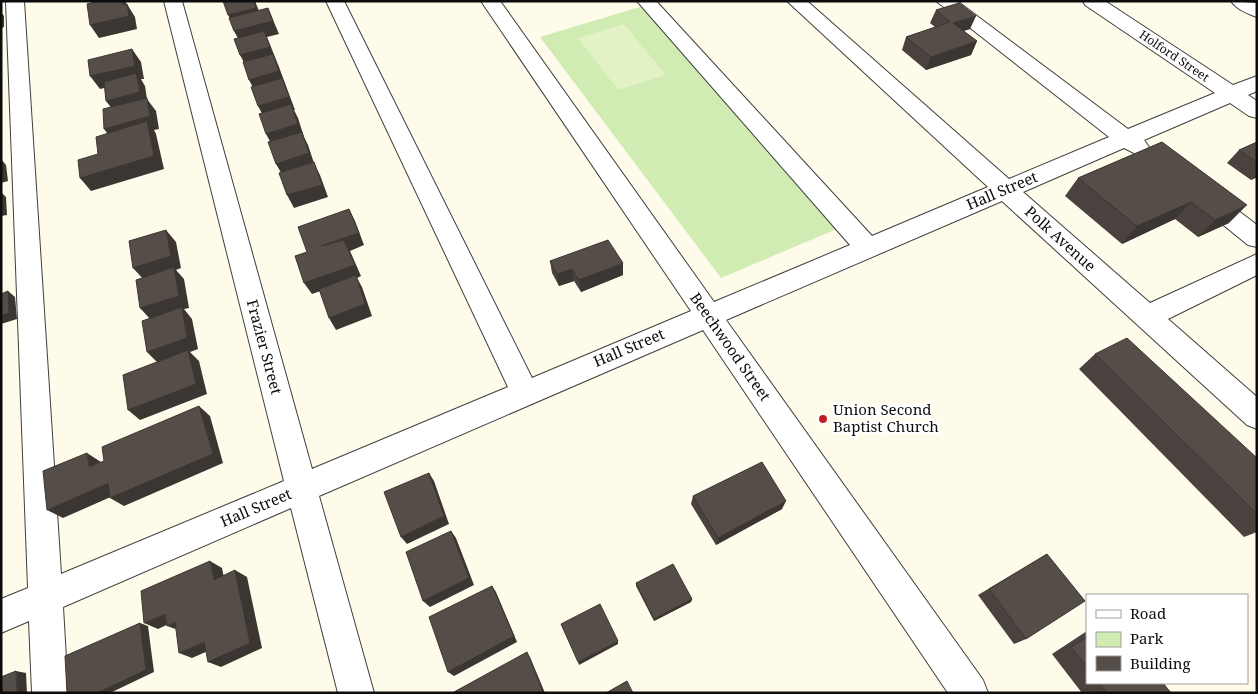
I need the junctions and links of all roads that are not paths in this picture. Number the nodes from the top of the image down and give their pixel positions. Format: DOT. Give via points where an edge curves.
graph roads {
  1 [pos="16,1"];
  2 [pos="173,1"];
  3 [pos="335,1"];
  4 [pos="490,1"];
  5 [pos="646,1"];
  6 [pos="796,1"];
  7 [pos="945,1"];
  8 [pos="1092,1"];
  9 [pos="1240,1"];
  10 [pos="1257,11"];
  11 [pos="1257,83"];
  12 [pos="1231,94"];
  13 [pos="1257,111"];
  14 [pos="1125,139"];
  15 [pos="1154,158"];
  16 [pos="1186,183"];
  17 [pos="1005,189"];
  18 [pos="1257,238"];
  19 [pos="867,247"];
  20 [pos="1257,264"];
  21 [pos="707,315"];
  22 [pos="1147,317"];
  23 [pos="525,393"];
  24 [pos="1257,416"];
  25 [pos="302,488"];
  26 [pos="44,598"];
  27 [pos="1,616"];
  28 [pos="50,693"];
  29 [pos="356,693"];
  30 [pos="970,693"];
  1 -- 26 [label="street"];
  2 -- 25 [label="street, Frazier Street"];
  3 -- 23 [label="street"];
  4 -- 21 [label="street, Beechwood Street"];
  5 -- 19 [label="street"];
  6 -- 17 [label="street, Polk Avenue"];
  7 -- 14 [label="street"];
  8 -- 12 [label="street, Holford Street"];
  9 -- 10 [label="street"];
  11 -- 12 [label="street, Hall Street"];
  12 -- 13 [label="street, Holford Street"];
  12 -- 14 [label="street, Hall Street"];
  14 -- 15 [label="street"];
  14 -- 17 [label="street, Hall Street"];
  16 -- 18 [label="street"];
  17 -- 19 [label="street, Hall Street"];
  17 -- 22 [label="street, Polk Avenue"];
  19 -- 21 [label="street, Hall Street"];
  20 -- 22 [label="street"];
  21 -- 23 [label="street, Hall Street"];
  21 -- 30 [label="street, Beechwood Street"];
  22 -- 24 [label="street, Polk Avenue"];
  23 -- 25 [label="street, Hall Street"];
  25 -- 26 [label="street, Hall Street"];
  25 -- 29 [label="street, Frazier Street"];
  26 -- 27 [label="street, Hall Street"];
  26 -- 28 [label="street"];
}
